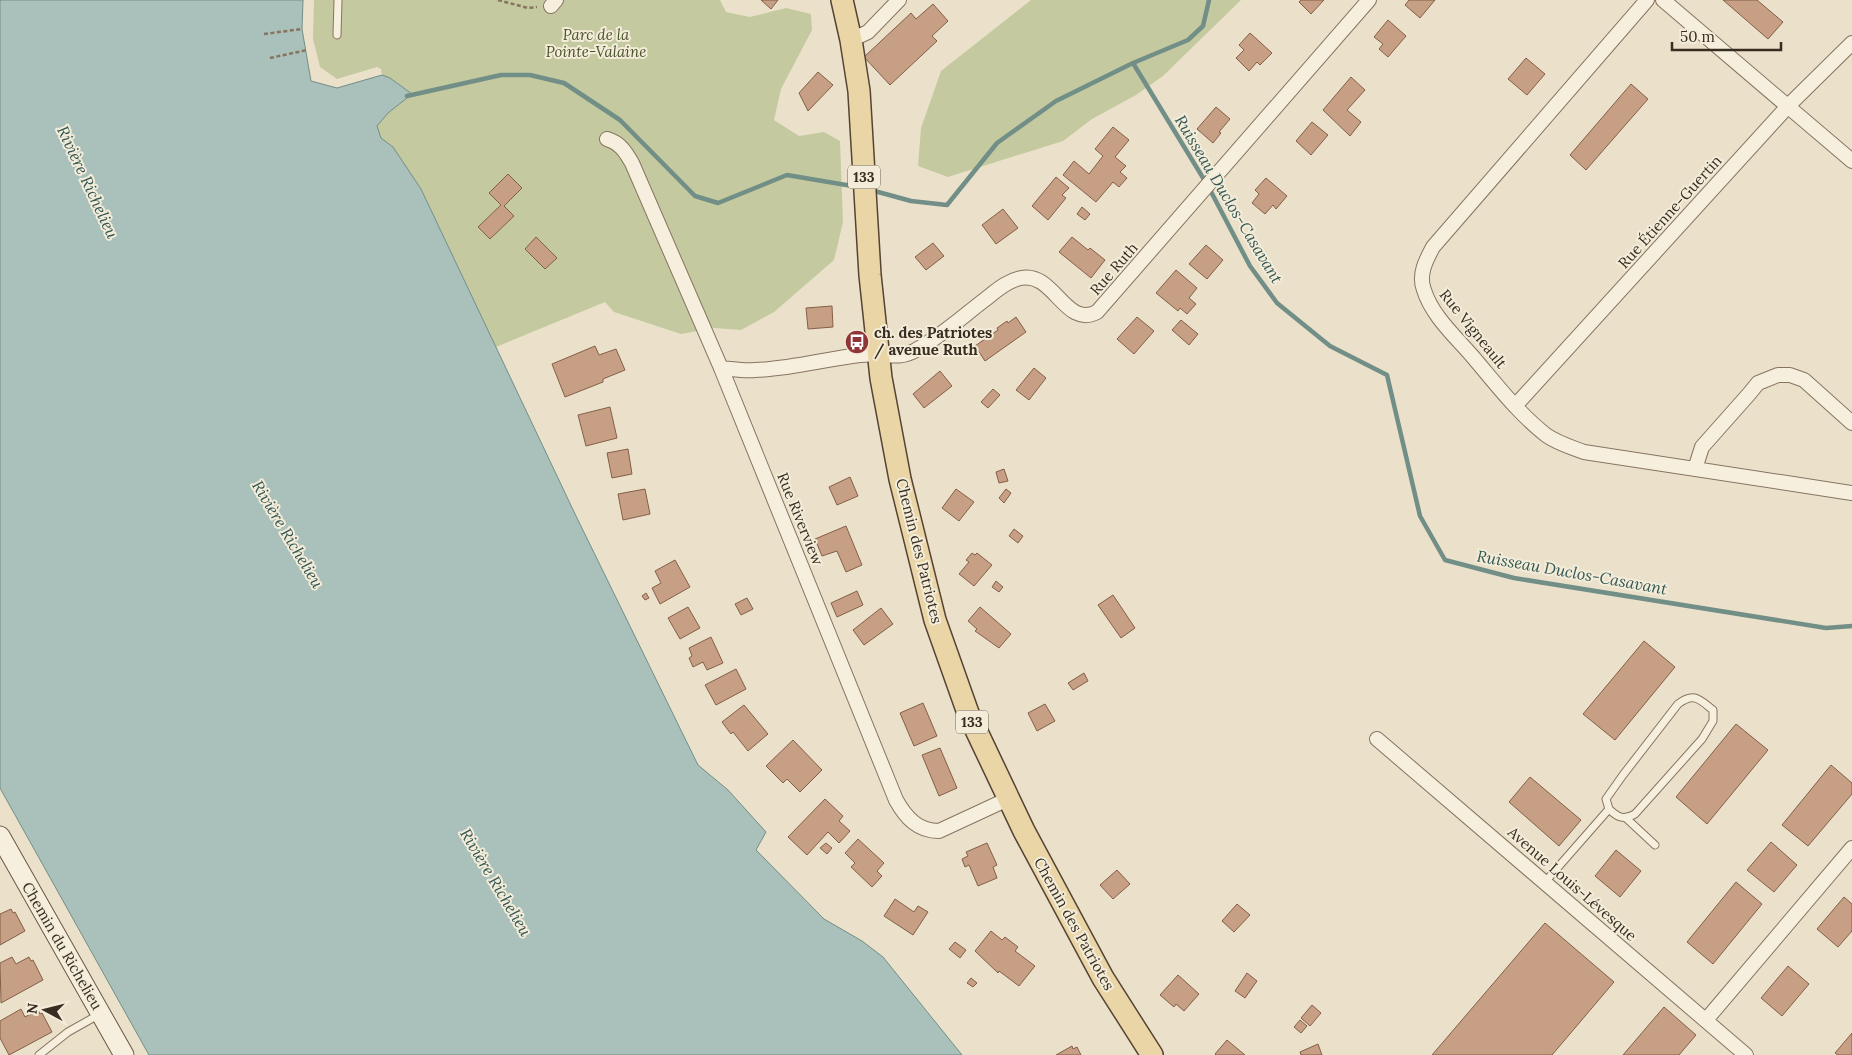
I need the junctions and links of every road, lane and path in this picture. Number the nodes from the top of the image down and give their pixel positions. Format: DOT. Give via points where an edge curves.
graph roads {
  1 [pos="338,0"];
  2 [pos="498,0"];
  3 [pos="842,0"];
  4 [pos="899,0"];
  5 [pos="1369,0"];
  6 [pos="1647,0"];
  7 [pos="1662,0"];
  8 [pos="554,3"];
  9 [pos="302,29"];
  10 [pos="264,34"];
  11 [pos="338,35"];
  12 [pos="851,40"];
  13 [pos="1852,43"];
  14 [pos="307,50"];
  15 [pos="270,58"];
  16 [pos="1788,106"];
  17 [pos="607,139"];
  18 [pos="1852,161"];
  19 [pos="878,355"];
  20 [pos="721,368"];
  21 [pos="1515,406"];
  22 [pos="1852,424"];
  23 [pos="1695,469"];
  24 [pos="1852,493"];
  25 [pos="1377,739"];
  26 [pos="1008,799"];
  27 [pos="1609,809"];
  28 [pos="1626,818"];
  29 [pos="0,836"];
  30 [pos="1655,845"];
  31 [pos="1852,848"];
  32 [pos="5,858"];
  33 [pos="1545,882"];
  34 [pos="100,1014"];
  35 [pos="1706,1020"];
  36 [pos="39,1055"];
  37 [pos="124,1055"];
  38 [pos="1152,1055"];
  39 [pos="1746,1055"];
  1 -- 11 [label="lane"];
  2 -- 8 [label="path" via="528,8"];
  3 -- 12 [label="main road, Chemin des Patriotes / 133"];
  4 -- 12 [label="street" via="868,32"];
  5 -- 19 [label="street, Rue Ruth" via="1097,312 1085,316 1074,313 1041,280 1022,278 1005,284 910,354"];
  6 -- 21 [label="street, Rue Vigneault" via="1433,247 1425,261 1422,276 1428,299 1440,318"];
  7 -- 16 [label="street"];
  9 -- 10 [label="path"];
  12 -- 19 [label="main road, Chemin des Patriotes / 133" via="858,91"];
  13 -- 16 [label="street, Rue Étienne-Guertin"];
  14 -- 15 [label="path"];
  16 -- 18 [label="street"];
  16 -- 21 [label="street, Rue Étienne-Guertin"];
  17 -- 20 [label="street, Rue Riverview" via="617,142 632,163"];
  19 -- 20 [label="street, Rue Ruth" via="862,354 769,369"];
  19 -- 26 [label="main road, Chemin des Patriotes / 133" via="900,479 930,604 966,706"];
  20 -- 26 [label="street, Rue Riverview" via="888,782 903,812 921,828 939,831"];
  21 -- 23 [label="street, Rue Vigneault" via="1547,436 1575,449"];
  22 -- 23 [label="street" via="1804,380 1778,375 1758,383 1702,447"];
  23 -- 24 [label="street, Rue Vigneault"];
  25 -- 33 [label="street, Avenue Louis-Lévesque"];
  26 -- 38 [label="main road, Chemin des Patriotes / 133" via="1103,978"];
  27 -- 28 [label="lane" via="1616,816"];
  27 -- 28 [label="lane" via="1606,799 1672,712 1687,698 1697,698 1713,710 1713,721 1702,739 1645,803"];
  27 -- 33 [label="lane"];
  28 -- 30 [label="lane"];
  29 -- 32 [label="main road, Chemin du Richelieu"];
  31 -- 35 [label="street"];
  32 -- 34 [label="main road, Chemin du Richelieu"];
  33 -- 35 [label="street, Avenue Louis-Lévesque"];
  34 -- 36 [label="lane" via="68,1032"];
  34 -- 37 [label="main road, Chemin du Richelieu"];
  35 -- 39 [label="street, Avenue Louis-Lévesque"];
}
